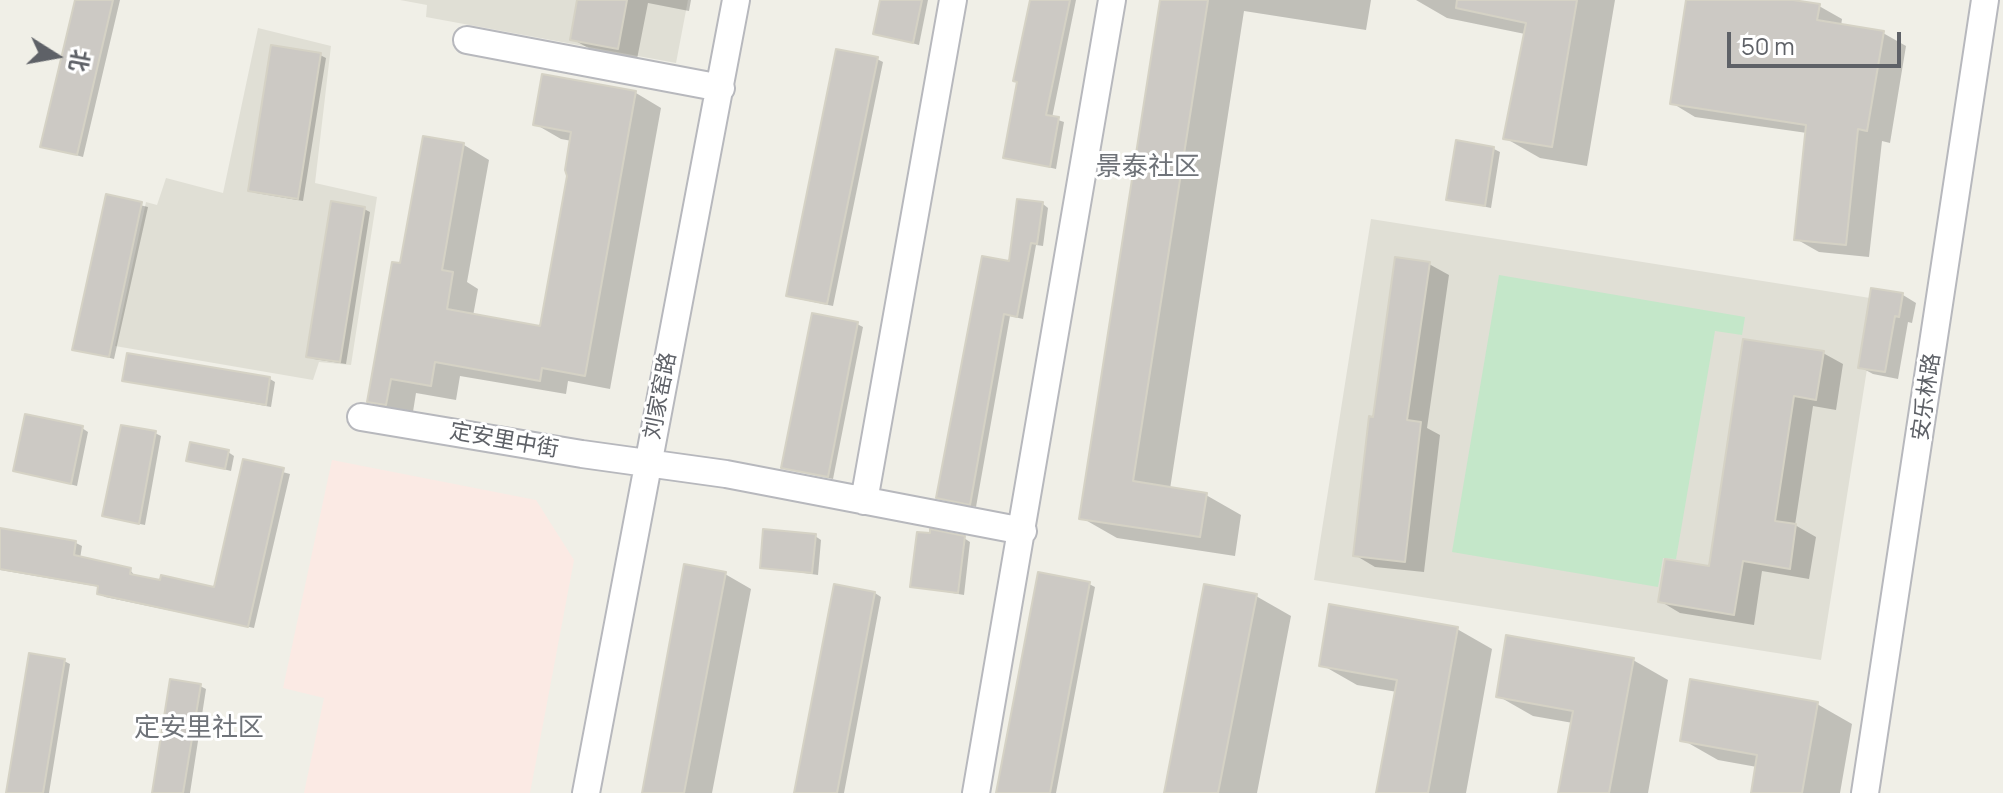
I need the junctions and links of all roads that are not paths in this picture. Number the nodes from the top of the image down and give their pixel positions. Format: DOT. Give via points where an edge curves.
graph roads {
  1 [pos="736,0"];
  2 [pos="953,0"];
  3 [pos="1112,0"];
  4 [pos="1985,0"];
  5 [pos="467,40"];
  6 [pos="721,88"];
  7 [pos="361,417"];
  8 [pos="648,462"];
  9 [pos="864,501"];
  10 [pos="1023,531"];
  11 [pos="586,793"];
  12 [pos="976,793"];
  13 [pos="1865,793"];
  1 -- 6 [label="street, 刘家窑路"];
  2 -- 9 [label="street"];
  3 -- 10 [label="street"];
  4 -- 13 [label="street, 安乐林路"];
  5 -- 6 [label="street"];
  6 -- 8 [label="street, 刘家窑路"];
  7 -- 8 [label="street, 定安里中街"];
  8 -- 9 [label="street, 定安里中街"];
  8 -- 11 [label="street, 刘家窑路"];
  9 -- 10 [label="street, 定安里中街"];
  10 -- 12 [label="street"];
}
